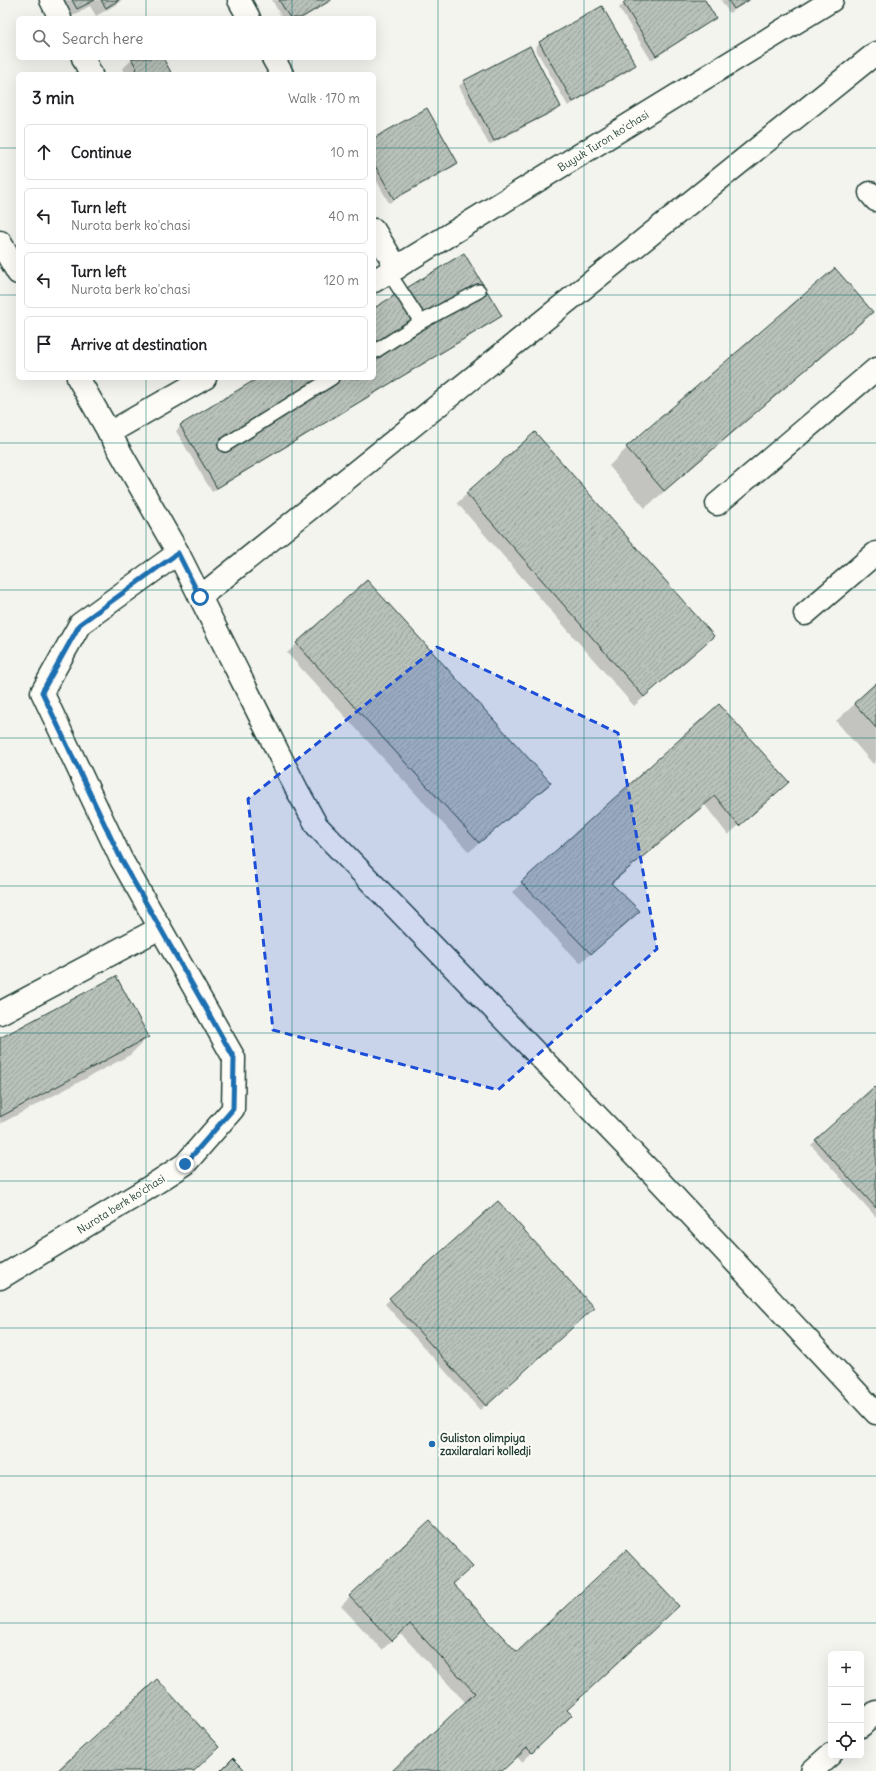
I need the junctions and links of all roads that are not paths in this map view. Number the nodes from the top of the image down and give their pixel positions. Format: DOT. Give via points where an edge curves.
graph roads {
  1 [pos="50,0"];
  2 [pos="239,0"];
  3 [pos="832,0"];
  4 [pos="59,16"];
  5 [pos="248,16"];
  6 [pos="876,53"];
  7 [pos="84,60"];
  8 [pos="274,60"];
  9 [pos="91,72"];
  10 [pos="281,72"];
  11 [pos="376,237"];
  12 [pos="0,242"];
  13 [pos="16,270"];
  14 [pos="387,274"];
  15 [pos="479,291"];
  16 [pos="421,322"];
  17 [pos="376,351"];
  18 [pos="876,368"];
  19 [pos="79,380"];
  20 [pos="202,380"];
  21 [pos="329,380"];
  22 [pos="109,433"];
  23 [pos="225,445"];
  24 [pos="717,504"];
  25 [pos="178,553"];
  26 [pos="876,553"];
  27 [pos="200,597"];
  28 [pos="805,614"];
  29 [pos="160,928"];
  30 [pos="0,1013"];
  31 [pos="0,1278"];
  32 [pos="876,1412"];
  33 [pos="876,1712"];
  34 [pos="864,1723"];
  35 [pos="828,1757"];
  36 [pos="812,1771"];
  1 -- 4 [label="street"];
  2 -- 5 [label="street"];
  3 -- 14 [label="street, Buyuk Turon ko'chasi"];
  6 -- 27 [label="street"];
  7 -- 9 [label="street"];
  8 -- 10 [label="street"];
  11 -- 14 [label="street"];
  12 -- 13 [label="street"];
  14 -- 16 [label="lane"];
  15 -- 16 [label="lane"];
  16 -- 17 [label="lane"];
  18 -- 24 [label="street"];
  19 -- 22 [label="street"];
  20 -- 22 [label="street"];
  21 -- 23 [label="lane"];
  22 -- 25 [label="street"];
  25 -- 27 [label="street"];
  25 -- 29 [label="street, Nurota berk ko'chasi" via="80,624 42,692 121,859"];
  26 -- 28 [label="street"];
  27 -- 32 [label="street" via="317,826 648,1169"];
  29 -- 30 [label="street"];
  29 -- 31 [label="street, Nurota berk ko'chasi" via="234,1058 233,1109 185,1164"];
  33 -- 34 [label="street"];
  35 -- 36 [label="street"];
}
